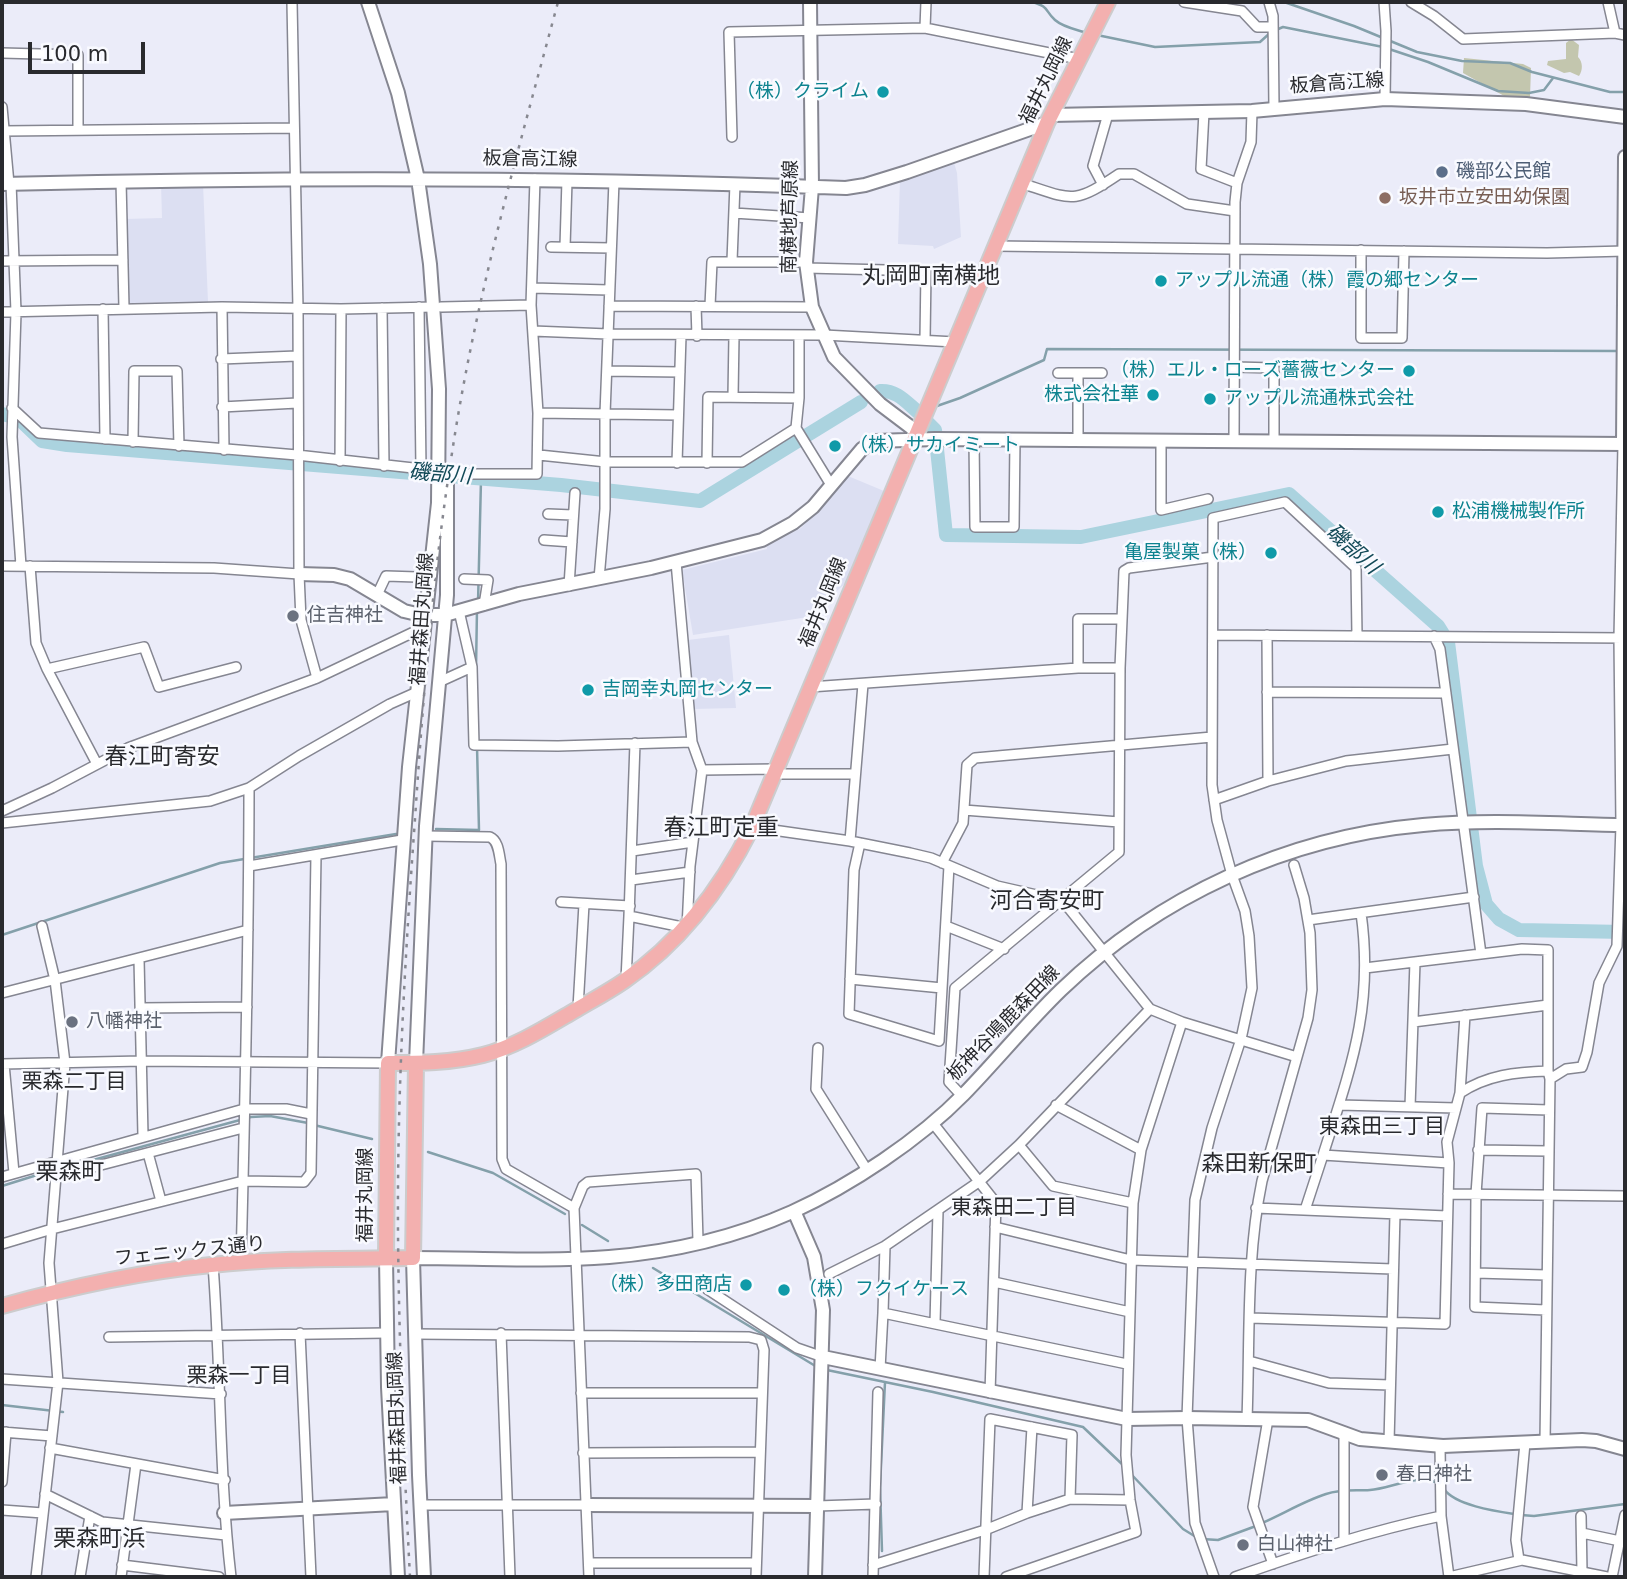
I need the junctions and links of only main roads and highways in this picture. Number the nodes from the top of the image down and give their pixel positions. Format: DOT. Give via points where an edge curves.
graph roads {
  1 [pos="368,2"];
  2 [pos="810,2"];
  3 [pos="1108,2"];
  4 [pos="1625,117"];
  5 [pos="1049,119"];
  6 [pos="1625,157"];
  7 [pos="418,179"];
  8 [pos="7,184"];
  9 [pos="812,187"];
  10 [pos="1624,251"];
  11 [pos="916,436"];
  12 [pos="1624,444"];
  13 [pos="443,476"];
  14 [pos="299,574"];
  15 [pos="426,615"];
  16 [pos="445,615"];
  17 [pos="1623,825"];
  18 [pos="388,1063"];
  19 [pos="416,1063"];
  20 [pos="794,1211"];
  21 [pos="386,1258"];
  22 [pos="414,1258"];
  23 [pos="2,1306"];
  24 [pos="822,1365"];
  25 [pos="1625,1449"];
  26 [pos="394,1504"];
  27 [pos="586,1505"];
  28 [pos="817,1506"];
  29 [pos="224,1514"];
  30 [pos="398,1577"];
  31 [pos="424,1577"];
  32 [pos="815,1577"];
  1 -- 7 [label="main road, 福井森田丸岡線" via="398,93"];
  2 -- 9 [label="main road, 南横地芦原線"];
  3 -- 5 [label="main road, 福井丸岡線"];
  4 -- 5 [label="main road, 板倉高江線" via="1526,104 1385,99 1252,111"];
  5 -- 9 [label="main road, 板倉高江線" via="865,185"];
  5 -- 11 [label="main road, 福井丸岡線"];
  6 -- 10 [label="main road"];
  7 -- 8 [label="main road, 板倉高江線"];
  7 -- 9 [label="main road, 板倉高江線"];
  7 -- 13 [label="main road, 福井森田丸岡線" via="434,243"];
  9 -- 11 [label="main road, 南横地芦原線" via="806,265 812,307 834,357"];
  10 -- 12 [label="main road"];
  11 -- 12 [label="main road"];
  11 -- 16 [label="main road" via="870,443 813,507 762,540"];
  11 -- 19 [label="main road, 福井丸岡線" via="752,827 725,876 687,928 626,980 542,1030 501,1049 456,1060"];
  13 -- 15 [label="main road, 福井森田丸岡線"];
  13 -- 16 [label="main road, 福井森田丸岡線"];
  14 -- 15 [label="main road" via="350,579 404,611"];
  15 -- 16 [label="main road"];
  15 -- 18 [label="main road, 福井森田丸岡線" via="402,840"];
  16 -- 19 [label="main road, 福井森田丸岡線" via="426,836"];
  17 -- 20 [label="main road, 栃神谷鳴鹿森田線" via="1424,825 1330,839 1231,875 1174,904 1104,953 932,1122 867,1170"];
  18 -- 19 [label="main road, 福井丸岡線"];
  18 -- 21 [label="main road, 福井丸岡線"];
  19 -- 22 [label="main road"];
  20 -- 22 [label="main road, 栃神谷鳴鹿森田線" via="741,1232 639,1254"];
  20 -- 24 [label="main road" via="820,1283"];
  21 -- 22 [label="main road, 福井丸岡線"];
  21 -- 23 [label="main road, フェニックス通り" via="213,1265 125,1277"];
  21 -- 26 [label="main road, 福井森田丸岡線"];
  22 -- 31 [label="main road, 福井森田丸岡線"];
  24 -- 25 [label="main road" via="880,1369 1127,1419 1315,1421 1360,1439 1389,1442 1440,1446 1596,1441"];
  24 -- 28 [label="main road"];
  26 -- 29 [label="main road"];
  26 -- 30 [label="main road, 福井森田丸岡線"];
  27 -- 28 [label="main road"];
  28 -- 32 [label="main road"];
}
